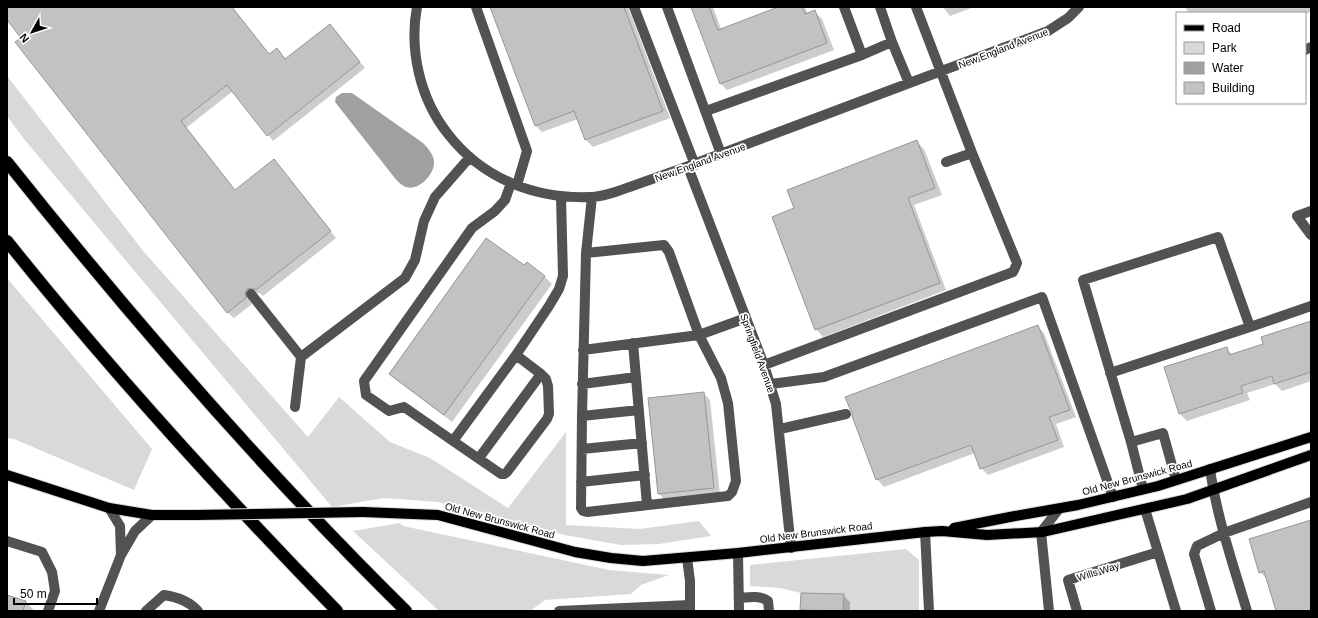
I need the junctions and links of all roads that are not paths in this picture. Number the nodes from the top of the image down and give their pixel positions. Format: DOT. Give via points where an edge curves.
graph roads {
  1 [pos="417,7"];
  2 [pos="476,7"];
  3 [pos="634,7"];
  4 [pos="667,7"];
  5 [pos="844,7"];
  6 [pos="880,7"];
  7 [pos="916,7"];
  8 [pos="1079,7"];
  9 [pos="892,42"];
  10 [pos="862,55"];
  11 [pos="941,71"];
  12 [pos="909,83"];
  13 [pos="706,111"];
  14 [pos="972,153"];
  15 [pos="721,154"];
  16 [pos="470,157"];
  17 [pos="7,162"];
  18 [pos="946,162"];
  19 [pos="692,166"];
  20 [pos="514,184"];
  21 [pos="561,197"];
  22 [pos="592,197"];
  23 [pos="1311,211"];
  24 [pos="1311,235"];
  25 [pos="7,240"];
  26 [pos="586,253"];
  27 [pos="251,294"];
  28 [pos="1311,306"];
  29 [pos="746,318"];
  30 [pos="1250,327"];
  31 [pos="699,335"];
  32 [pos="633,343"];
  33 [pos="583,350"];
  34 [pos="516,355"];
  35 [pos="302,358"];
  36 [pos="764,365"];
  37 [pos="1110,373"];
  38 [pos="541,374"];
  39 [pos="636,377"];
  40 [pos="582,384"];
  41 [pos="771,384"];
  42 [pos="295,407"];
  43 [pos="639,410"];
  44 [pos="846,414"];
  45 [pos="582,416"];
  46 [pos="780,429"];
  47 [pos="1311,437"];
  48 [pos="453,441"];
  49 [pos="1131,442"];
  50 [pos="642,443"];
  51 [pos="582,449"];
  52 [pos="1311,455"];
  53 [pos="479,458"];
  54 [pos="1210,469"];
  55 [pos="7,475"];
  56 [pos="645,475"];
  57 [pos="1176,480"];
  58 [pos="581,482"];
  59 [pos="1144,489"];
  60 [pos="1213,490"];
  61 [pos="1113,497"];
  62 [pos="1311,502"];
  63 [pos="647,505"];
  64 [pos="109,508"];
  65 [pos="1058,509"];
  66 [pos="1145,509"];
  67 [pos="152,515"];
  68 [pos="942,531"];
  69 [pos="925,532"];
  70 [pos="1041,532"];
  71 [pos="1224,533"];
  72 [pos="7,540"];
  73 [pos="791,548"];
  74 [pos="1158,552"];
  75 [pos="738,553"];
  76 [pos="121,556"];
  77 [pos="687,558"];
  78 [pos="739,598"];
  79 [pos="690,608"];
  80 [pos="48,611"];
  81 [pos="99,611"];
  82 [pos="146,611"];
  83 [pos="198,611"];
  84 [pos="338,611"];
  85 [pos="406,611"];
  86 [pos="559,611"];
  87 [pos="739,611"];
  88 [pos="769,611"];
  89 [pos="929,611"];
  90 [pos="1049,611"];
  91 [pos="1078,611"];
  92 [pos="1176,611"];
  93 [pos="1211,611"];
  94 [pos="1247,611"];
  1 -- 16 [label="street, New England Avenue" via="414,46 426,96 445,130"];
  2 -- 20 [label="street" via="527,151"];
  3 -- 19 [label="street, Springfield Avenue"];
  4 -- 13 [label="street"];
  5 -- 10 [label="street"];
  6 -- 9 [label="street"];
  7 -- 11 [label="street"];
  8 -- 11 [label="street, New England Avenue" via="1048,31"];
  9 -- 10 [label="street"];
  9 -- 12 [label="street"];
  10 -- 13 [label="street"];
  11 -- 12 [label="street, New England Avenue"];
  11 -- 14 [label="street"];
  12 -- 15 [label="street, New England Avenue"];
  13 -- 15 [label="street"];
  14 -- 18 [label="street"];
  14 -- 36 [label="street" via="1017,263 1013,272"];
  15 -- 19 [label="street, New England Avenue"];
  16 -- 20 [label="street, New England Avenue" via="493,174"];
  16 -- 35 [label="street" via="435,197 424,221 415,260 404,278"];
  17 -- 85 [label="highway" via="159,347 292,495"];
  19 -- 22 [label="street, New England Avenue" via="609,194"];
  19 -- 29 [label="street, Springfield Avenue"];
  20 -- 21 [label="street, New England Avenue"];
  20 -- 48 [label="street" via="495,211 472,228 364,381 366,395 389,412 404,407"];
  21 -- 22 [label="street, New England Avenue"];
  21 -- 34 [label="street" via="563,276 549,306"];
  22 -- 26 [label="street"];
  23 -- 24 [label="street" via="1297,216"];
  25 -- 84 [label="highway" via="176,439"];
  26 -- 31 [label="street" via="664,245 669,252"];
  26 -- 33 [label="street"];
  27 -- 35 [label="street"];
  28 -- 30 [label="street"];
  29 -- 31 [label="street"];
  29 -- 36 [label="street, Springfield Avenue"];
  30 -- 37 [label="street"];
  30 -- 37 [label="street" via="1218,238 1083,280"];
  31 -- 32 [label="street"];
  31 -- 63 [label="street" via="721,378 728,403 736,481 728,496"];
  32 -- 33 [label="street"];
  32 -- 39 [label="street"];
  33 -- 40 [label="street"];
  34 -- 38 [label="street"];
  34 -- 48 [label="street"];
  35 -- 42 [label="street"];
  36 -- 41 [label="street, Springfield Avenue"];
  37 -- 49 [label="street"];
  38 -- 53 [label="street"];
  38 -- 53 [label="street" via="548,386 547,419 504,474"];
  39 -- 40 [label="street"];
  39 -- 43 [label="street"];
  40 -- 45 [label="street"];
  41 -- 46 [label="street, Springfield Avenue"];
  41 -- 61 [label="street" via="824,377 1042,298"];
  43 -- 45 [label="street"];
  43 -- 50 [label="street"];
  44 -- 46 [label="street"];
  45 -- 51 [label="street"];
  46 -- 73 [label="street, Springfield Avenue"];
  47 -- 54 [label="main road, Old New Brunswick Road"];
  48 -- 53 [label="street"];
  49 -- 57 [label="street" via="1163,433"];
  49 -- 59 [label="street"];
  50 -- 51 [label="street"];
  50 -- 56 [label="street"];
  51 -- 58 [label="street"];
  52 -- 60 [label="main road, Old New Brunswick Road"];
  54 -- 57 [label="main road, Old New Brunswick Road"];
  54 -- 60 [label="street"];
  55 -- 64 [label="main road, Old New Brunswick Road"];
  56 -- 58 [label="street"];
  56 -- 63 [label="street"];
  57 -- 59 [label="main road, Old New Brunswick Road"];
  58 -- 63 [label="street" via="583,511"];
  59 -- 61 [label="main road, Old New Brunswick Road"];
  60 -- 66 [label="main road, Old New Brunswick Road"];
  60 -- 71 [label="street"];
  61 -- 65 [label="main road, Old New Brunswick Road"];
  62 -- 71 [label="street"];
  64 -- 67 [label="main road, Old New Brunswick Road"];
  64 -- 76 [label="street" via="120,526"];
  65 -- 68 [label="main road, Old New Brunswick Road"];
  65 -- 70 [label="street"];
  66 -- 70 [label="main road, Old New Brunswick Road"];
  66 -- 74 [label="street"];
  67 -- 76 [label="street" via="135,531"];
  67 -- 77 [label="main road, Old New Brunswick Road, bridge" via="363,512 438,515 575,552 644,561"];
  68 -- 69 [label="main road, Old New Brunswick Road"];
  68 -- 70 [label="main road, Old New Brunswick Road" via="987,535"];
  69 -- 73 [label="main road, Old New Brunswick Road"];
  69 -- 89 [label="street"];
  70 -- 90 [label="street"];
  71 -- 93 [label="street" via="1197,546 1194,554"];
  71 -- 94 [label="street"];
  72 -- 80 [label="street" via="42,552 52,572 55,591"];
  73 -- 75 [label="main road, Old New Brunswick Road"];
  74 -- 91 [label="street, Wills Way" via="1068,580"];
  74 -- 92 [label="street"];
  75 -- 77 [label="main road, Old New Brunswick Road"];
  75 -- 78 [label="street"];
  76 -- 81 [label="street"];
  77 -- 79 [label="street"];
  78 -- 87 [label="street"];
  78 -- 88 [label="street" via="764,598 768,601"];
  79 -- 86 [label="street"];
  82 -- 83 [label="street" via="164,595 179,598 193,605"];
}
